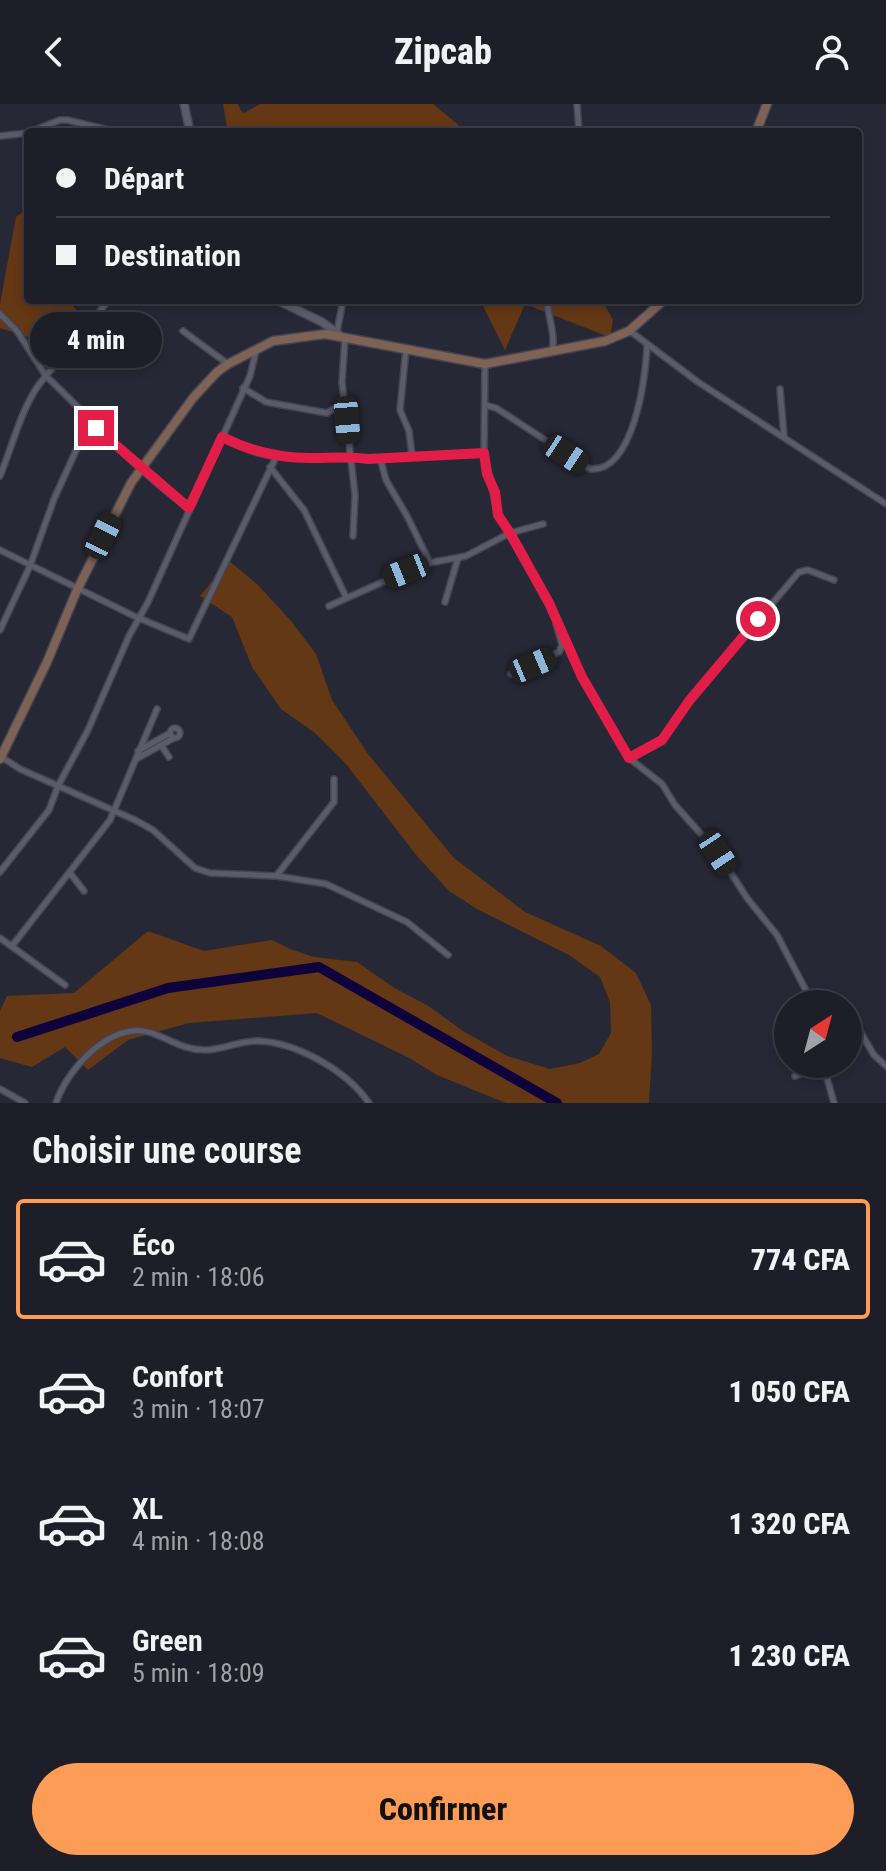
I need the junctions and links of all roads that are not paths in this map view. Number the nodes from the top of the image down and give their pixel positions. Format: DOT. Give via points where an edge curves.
graph roads {
  1 [pos="184,104"];
  2 [pos="577,104"];
  3 [pos="767,104"];
  4 [pos="39,128"];
  5 [pos="100,128"];
  6 [pos="189,128"];
  7 [pos="579,128"];
  8 [pos="758,128"];
  9 [pos="24,133"];
  10 [pos="0,136"];
  11 [pos="106,304"];
  12 [pos="285,304"];
  13 [pos="343,304"];
  14 [pos="547,304"];
  15 [pos="659,304"];
  16 [pos="0,314"];
  17 [pos="183,331"];
  18 [pos="629,331"];
  19 [pos="341,335"];
  20 [pos="647,344"];
  21 [pos="257,347"];
  22 [pos="406,348"];
  23 [pos="552,352"];
  24 [pos="228,364"];
  25 [pos="485,364"];
  26 [pos="46,376"];
  27 [pos="243,388"];
  28 [pos="780,389"];
  29 [pos="345,402"];
  30 [pos="485,405"];
  31 [pos="90,421"];
  32 [pos="222,437"];
  33 [pos="784,437"];
  34 [pos="484,453"];
  35 [pos="277,455"];
  36 [pos="412,455"];
  37 [pos="349,456"];
  38 [pos="380,458"];
  39 [pos="142,467"];
  40 [pos="270,467"];
  41 [pos="0,476"];
  42 [pos="886,504"];
  43 [pos="189,508"];
  44 [pos="543,524"];
  45 [pos="510,533"];
  46 [pos="353,536"];
  47 [pos="0,550"];
  48 [pos="458,557"];
  49 [pos="430,563"];
  50 [pos="30,566"];
  51 [pos="834,580"];
  52 [pos="77,590"];
  53 [pos="346,597"];
  54 [pos="445,602"];
  55 [pos="329,606"];
  56 [pos="554,614"];
  57 [pos="139,618"];
  58 [pos="0,630"];
  59 [pos="511,674"];
  60 [pos="157,709"];
  61 [pos="161,745"];
  62 [pos="138,751"];
  63 [pos="169,757"];
  64 [pos="0,758"];
  65 [pos="629,758"];
  66 [pos="135,759"];
  67 [pos="334,779"];
  68 [pos="58,786"];
  69 [pos="115,810"];
  70 [pos="0,872"];
  71 [pos="70,873"];
  72 [pos="277,876"];
  73 [pos="84,891"];
  74 [pos="0,938"];
  75 [pos="12,946"];
  76 [pos="448,955"];
  77 [pos="65,985"];
  78 [pos="806,990"];
  79 [pos="862,1036"];
  80 [pos="886,1066"];
  81 [pos="827,1078"];
  82 [pos="0,1089"];
  83 [pos="25,1103"];
  84 [pos="56,1103"];
  85 [pos="369,1103"];
  86 [pos="834,1103"];
  1 -- 6 [label="street"];
  2 -- 7 [label="street"];
  3 -- 8 [label="main road"];
  4 -- 5 [label="street" via="67,120"];
  9 -- 10 [label="street"];
  11 -- 26 [label="street"];
  12 -- 19 [label="street"];
  13 -- 19 [label="street"];
  14 -- 23 [label="street"];
  15 -- 18 [label="main road"];
  16 -- 26 [label="street"];
  17 -- 24 [label="street"];
  18 -- 20 [label="street"];
  18 -- 23 [label="main road"];
  19 -- 21 [label="main road" via="294,337"];
  19 -- 22 [label="main road"];
  19 -- 29 [label="street"];
  20 -- 30 [label="street" via="640,406 630,432 616,456 598,469"];
  20 -- 33 [label="street"];
  21 -- 24 [label="main road"];
  21 -- 27 [label="street"];
  22 -- 25 [label="main road"];
  22 -- 36 [label="street" via="400,410"];
  23 -- 25 [label="main road"];
  24 -- 39 [label="main road" via="193,398"];
  25 -- 30 [label="street"];
  26 -- 31 [label="street"];
  26 -- 41 [label="street" via="27,404"];
  27 -- 29 [label="street" via="266,402 327,413"];
  27 -- 32 [label="street"];
  28 -- 33 [label="street"];
  29 -- 37 [label="street"];
  30 -- 34 [label="street"];
  31 -- 39 [label="street"];
  31 -- 50 [label="street"];
  32 -- 35 [label="street" via="260,454"];
  32 -- 43 [label="street"];
  33 -- 42 [label="street"];
  34 -- 36 [label="street"];
  34 -- 45 [label="street" via="498,515"];
  35 -- 37 [label="street"];
  35 -- 40 [label="street"];
  36 -- 38 [label="street"];
  37 -- 38 [label="street"];
  37 -- 46 [label="street" via="355,495"];
  38 -- 49 [label="street" via="386,480"];
  39 -- 43 [label="street"];
  39 -- 52 [label="main road"];
  40 -- 53 [label="street" via="304,510"];
  40 -- 57 [label="street" via="189,639"];
  43 -- 57 [label="street"];
  44 -- 45 [label="street"];
  45 -- 48 [label="street"];
  45 -- 56 [label="street"];
  47 -- 50 [label="street"];
  48 -- 49 [label="street"];
  48 -- 54 [label="street"];
  49 -- 53 [label="street"];
  50 -- 52 [label="street"];
  50 -- 58 [label="street"];
  51 -- 65 [label="street" via="799,572 662,740"];
  52 -- 57 [label="street"];
  52 -- 64 [label="main road"];
  53 -- 55 [label="street"];
  56 -- 59 [label="street" via="561,649"];
  56 -- 65 [label="street" via="582,677"];
  57 -- 68 [label="street"];
  60 -- 62 [label="street"];
  61 -- 62 [label="street" via="172,735"];
  61 -- 63 [label="street"];
  61 -- 66 [label="street"];
  62 -- 66 [label="street"];
  64 -- 68 [label="street"];
  65 -- 78 [label="street" via="659,781 711,843 777,935"];
  66 -- 69 [label="street"];
  67 -- 72 [label="street" via="334,802"];
  68 -- 69 [label="street"];
  68 -- 70 [label="street" via="44,818"];
  69 -- 71 [label="street"];
  69 -- 72 [label="street" via="153,830 195,868"];
  71 -- 73 [label="street"];
  71 -- 75 [label="street"];
  72 -- 76 [label="street" via="339,889 407,922"];
  74 -- 75 [label="street"];
  75 -- 77 [label="street"];
  79 -- 80 [label="street"];
  81 -- 86 [label="street"];
  82 -- 83 [label="street"];
  84 -- 85 [label="street" via="69,1076 97,1049 109,1039 135,1032 205,1050 258,1041 284,1046 339,1074"];
}
